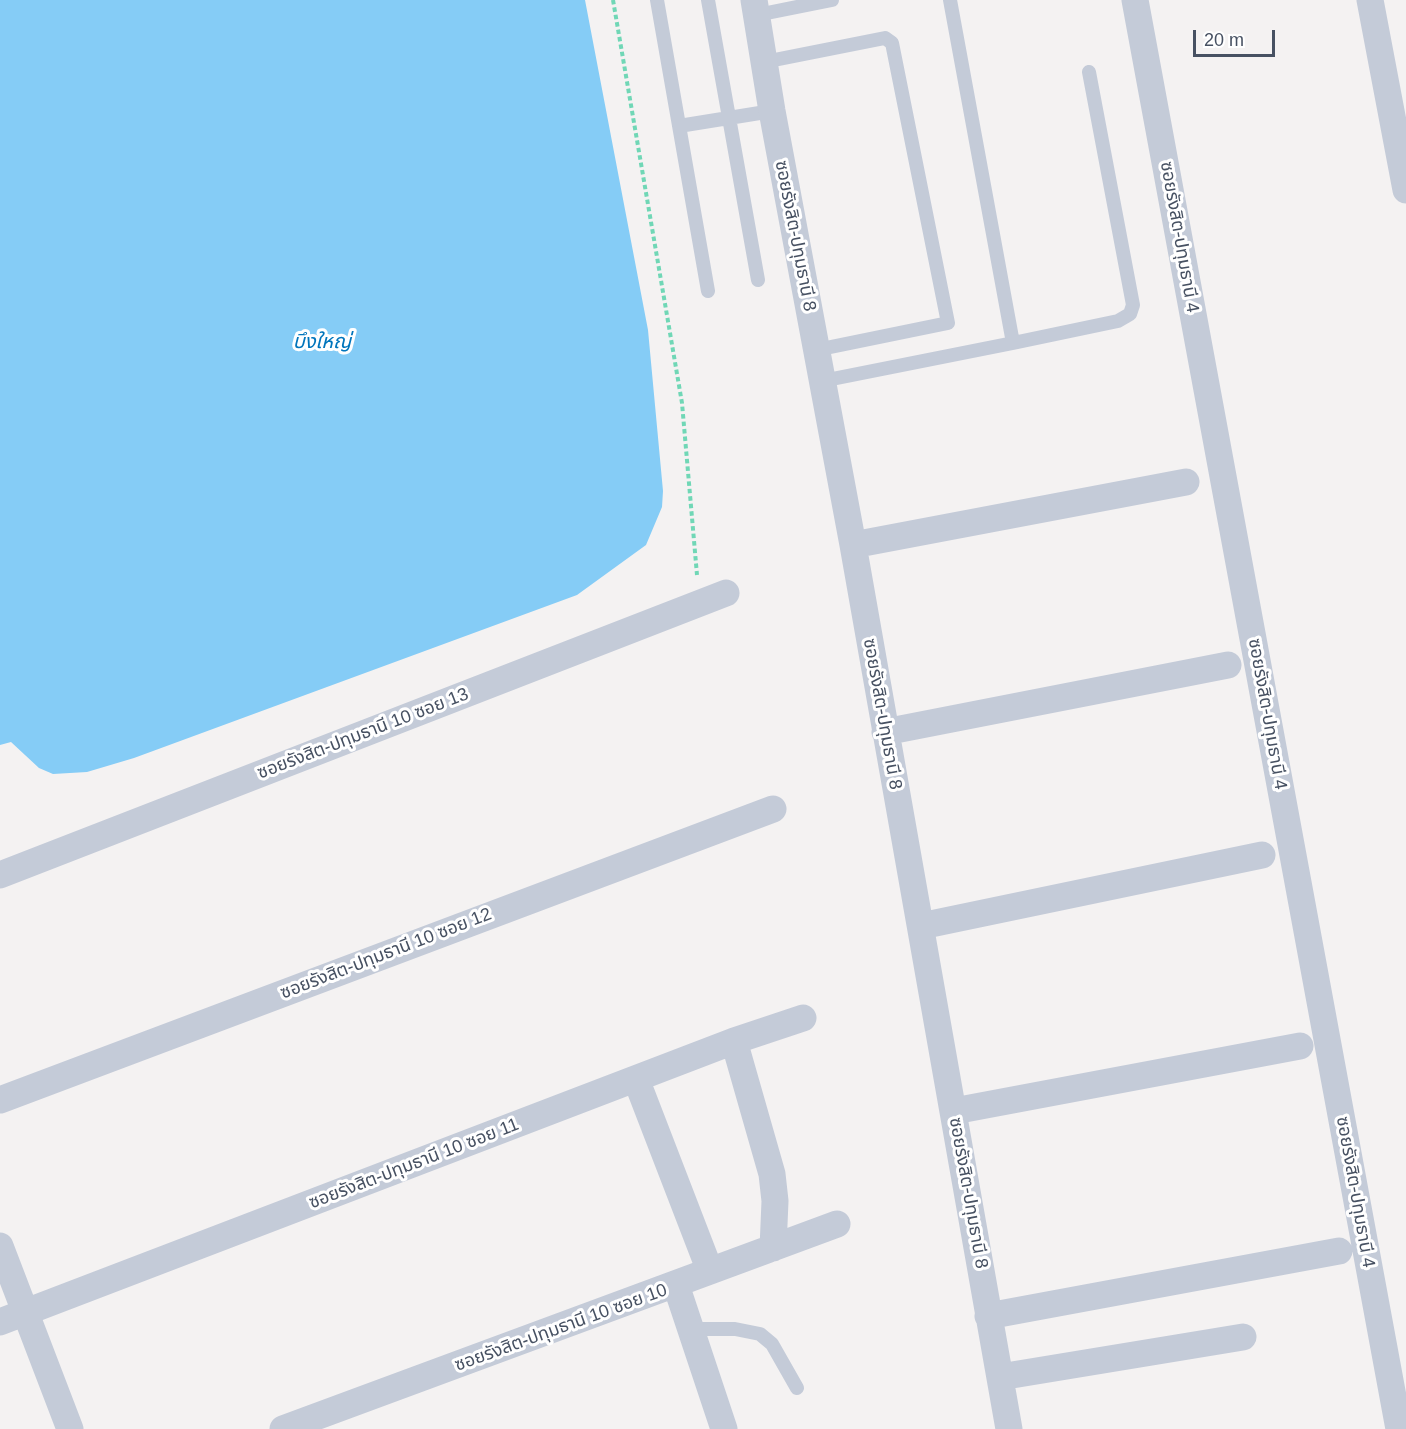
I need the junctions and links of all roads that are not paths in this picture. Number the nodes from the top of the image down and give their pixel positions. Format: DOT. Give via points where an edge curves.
graph roads {
  1 [pos="657,0"];
  2 [pos="708,0"];
  3 [pos="832,0"];
  4 [pos="950,0"];
  5 [pos="1135,0"];
  6 [pos="1370,0"];
  7 [pos="755,7"];
  8 [pos="764,62"];
  9 [pos="1089,72"];
  10 [pos="772,111"];
  11 [pos="729,118"];
  12 [pos="680,126"];
  13 [pos="1406,190"];
  14 [pos="758,280"];
  15 [pos="708,291"];
  16 [pos="1013,343"];
  17 [pos="816,350"];
  18 [pos="822,381"];
  19 [pos="1186,482"];
  20 [pos="853,545"];
  21 [pos="726,593"];
  22 [pos="1228,665"];
  23 [pos="885,732"];
  24 [pos="772,809"];
  25 [pos="1262,855"];
  26 [pos="0,875"];
  27 [pos="921,926"];
  28 [pos="803,1018"];
  29 [pos="734,1041"];
  30 [pos="1300,1046"];
  31 [pos="636,1079"];
  32 [pos="0,1100"];
  33 [pos="954,1111"];
  34 [pos="837,1224"];
  35 [pos="0,1246"];
  36 [pos="773,1248"];
  37 [pos="1339,1251"];
  38 [pos="710,1271"];
  39 [pos="676,1286"];
  40 [pos="26,1312"];
  41 [pos="988,1316"];
  42 [pos="0,1322"];
  43 [pos="692,1329"];
  44 [pos="1243,1337"];
  45 [pos="1000,1377"];
  46 [pos="797,1388"];
  47 [pos="70,1429"];
  48 [pos="284,1429"];
  49 [pos="724,1429"];
  50 [pos="1009,1429"];
  51 [pos="1398,1429"];
  1 -- 12 [label="lane"];
  2 -- 11 [label="lane"];
  3 -- 7 [label="lane"];
  4 -- 16 [label="lane"];
  5 -- 51 [label="street, ซอยรังสิต-ปทุมธานี 4"];
  6 -- 13 [label="street"];
  7 -- 8 [label="street, ซอยรังสิต-ปทุมธานี 8"];
  8 -- 10 [label="street, ซอยรังสิต-ปทุมธานี 8"];
  8 -- 17 [label="lane" via="885,38 892,43 948,323"];
  9 -- 16 [label="lane" via="1133,305 1130,314 1118,321"];
  10 -- 11 [label="lane"];
  10 -- 17 [label="street, ซอยรังสิต-ปทุมธานี 8"];
  11 -- 12 [label="lane"];
  11 -- 14 [label="lane"];
  12 -- 15 [label="lane"];
  16 -- 18 [label="lane"];
  17 -- 18 [label="street, ซอยรังสิต-ปทุมธานี 8"];
  18 -- 20 [label="street, ซอยรังสิต-ปทุมธานี 8"];
  19 -- 20 [label="street"];
  20 -- 23 [label="street, ซอยรังสิต-ปทุมธานี 8"];
  21 -- 26 [label="street, ซอยรังสิต-ปทุมธานี 10 ซอย 13"];
  22 -- 23 [label="street"];
  23 -- 27 [label="street, ซอยรังสิต-ปทุมธานี 8"];
  24 -- 32 [label="street, ซอยรังสิต-ปทุมธานี 10 ซอย 12"];
  25 -- 27 [label="street"];
  27 -- 33 [label="street, ซอยรังสิต-ปทุมธานี 8"];
  28 -- 29 [label="street, ซอยรังสิต-ปทุมธานี 10 ซอย 11"];
  29 -- 31 [label="street, ซอยรังสิต-ปทุมธานี 10 ซอย 11"];
  29 -- 36 [label="street" via="772,1174"];
  30 -- 33 [label="street"];
  31 -- 38 [label="street"];
  31 -- 40 [label="street, ซอยรังสิต-ปทุมธานี 10 ซอย 11"];
  33 -- 41 [label="street, ซอยรังสิต-ปทุมธานี 8"];
  34 -- 36 [label="street, ซอยรังสิต-ปทุมธานี 10 ซอย 10"];
  35 -- 40 [label="street"];
  36 -- 38 [label="street, ซอยรังสิต-ปทุมธานี 10 ซอย 10"];
  37 -- 41 [label="street"];
  38 -- 39 [label="street, ซอยรังสิต-ปทุมธานี 10 ซอย 10"];
  39 -- 43 [label="street"];
  39 -- 48 [label="street, ซอยรังสิต-ปทุมธานี 10 ซอย 10"];
  40 -- 42 [label="street, ซอยรังสิต-ปทุมธานี 10 ซอย 11"];
  40 -- 47 [label="street"];
  41 -- 45 [label="street, ซอยรังสิต-ปทุมธานี 8"];
  43 -- 46 [label="lane" via="735,1329 760,1334 772,1344"];
  43 -- 49 [label="street"];
  44 -- 45 [label="street"];
  45 -- 50 [label="street, ซอยรังสิต-ปทุมธานี 8"];
}
